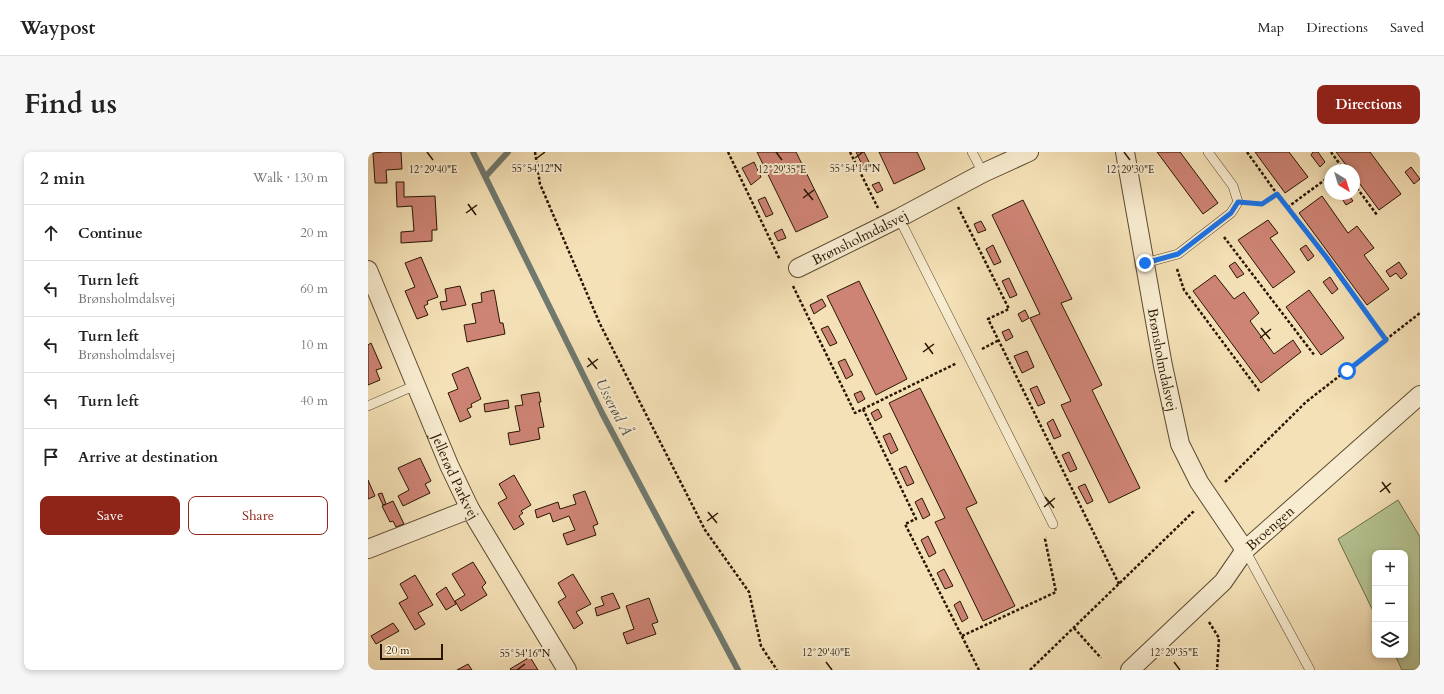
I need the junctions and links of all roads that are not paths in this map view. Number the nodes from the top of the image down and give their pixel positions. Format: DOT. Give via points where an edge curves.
graph roads {
  1 [pos="972,152"];
  2 [pos="1029,152"];
  3 [pos="1125,152"];
  4 [pos="1208,152"];
  5 [pos="983,173"];
  6 [pos="893,221"];
  7 [pos="1145,263"];
  8 [pos="368,270"];
  9 [pos="793,272"];
  10 [pos="416,385"];
  11 [pos="1420,395"];
  12 [pos="368,406"];
  13 [pos="470,509"];
  14 [pos="1053,524"];
  15 [pos="368,549"];
  16 [pos="1245,550"];
  17 [pos="567,670"];
  18 [pos="1130,670"];
  19 [pos="1310,670"];
  1 -- 5 [label="lane"];
  2 -- 5 [label="street, Brønsholmdalsvej"];
  3 -- 7 [label="street, Brønsholmdalsvej"];
  4 -- 7 [label="lane" via="1233,186 1238,202 1231,213 1178,254"];
  5 -- 6 [label="street, Brønsholmdalsvej"];
  6 -- 9 [label="street, Brønsholmdalsvej"];
  6 -- 14 [label="lane" via="969,357"];
  7 -- 16 [label="street, Brønsholmdalsvej" via="1180,444 1199,482"];
  8 -- 10 [label="street, Jellerød Parkvej"];
  10 -- 12 [label="lane"];
  10 -- 13 [label="street, Jellerød Parkvej"];
  11 -- 16 [label="street, Broengen"];
  13 -- 15 [label="street"];
  13 -- 17 [label="street, Jellerød Parkvej"];
  16 -- 18 [label="street, Broengen" via="1222,582"];
  16 -- 19 [label="lane"];
}
